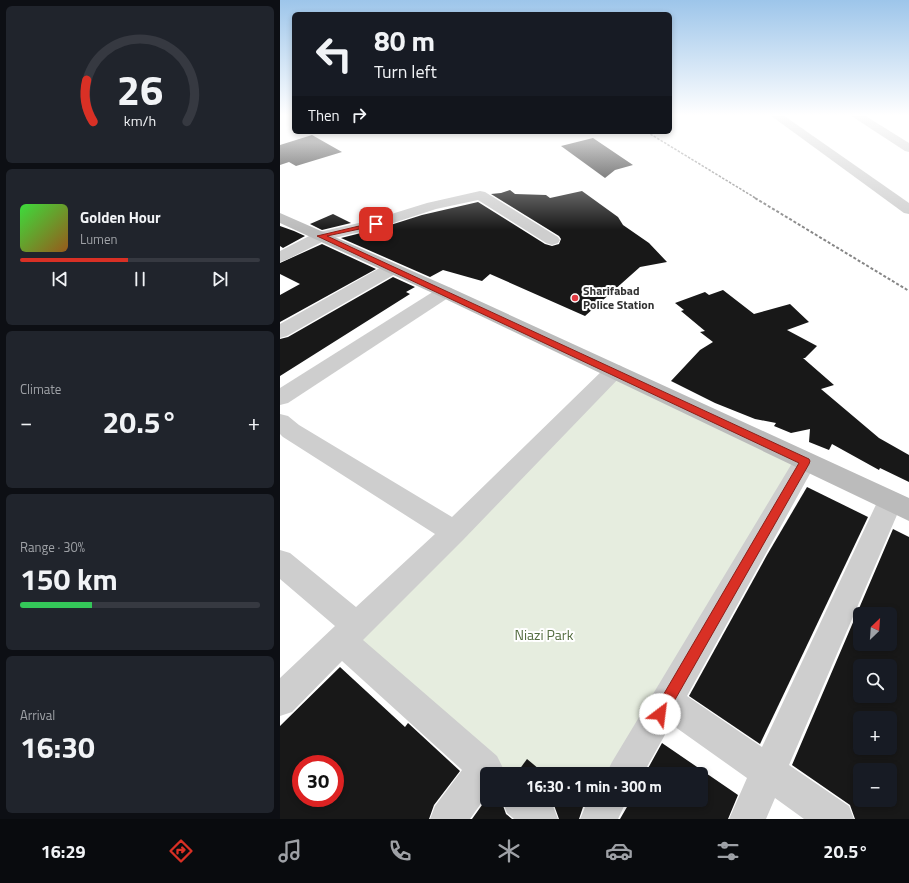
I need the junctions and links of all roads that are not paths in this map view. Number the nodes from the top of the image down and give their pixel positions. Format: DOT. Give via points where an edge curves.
graph roads {
  1 [pos="828,153"];
  2 [pos="909,210"];
  3 [pos="280,217"];
  4 [pos="321,236"];
  5 [pos="552,240"];
  6 [pos="280,257"];
  7 [pos="391,269"];
  8 [pos="445,292"];
  9 [pos="280,332"];
  10 [pos="614,371"];
  11 [pos="280,398"];
  12 [pos="284,431"];
  13 [pos="805,461"];
  14 [pos="900,505"];
  15 [pos="454,532"];
  16 [pos="280,562"];
  17 [pos="349,634"];
  18 [pos="280,700"];
  19 [pos="667,702"];
  20 [pos="484,767"];
  21 [pos="628,767"];
  22 [pos="768,772"];
  23 [pos="480,781"];
  24 [pos="527,807"];
  25 [pos="605,807"];
  26 [pos="448,819"];
  27 [pos="540,819"];
  28 [pos="598,819"];
  29 [pos="747,819"];
  30 [pos="836,819"];
  1 -- 2 [label="street"];
  3 -- 4 [label="street"];
  4 -- 5 [label="street" via="376,224 432,206 480,196"];
  4 -- 6 [label="street"];
  4 -- 7 [label="street"];
  7 -- 8 [label="street"];
  7 -- 9 [label="street"];
  8 -- 10 [label="street"];
  8 -- 11 [label="street"];
  10 -- 13 [label="street"];
  10 -- 15 [label="street"];
  12 -- 15 [label="street"];
  13 -- 14 [label="street"];
  13 -- 19 [label="street"];
  14 -- 22 [label="street"];
  15 -- 17 [label="street"];
  16 -- 17 [label="street"];
  17 -- 18 [label="street"];
  17 -- 20 [label="street"];
  19 -- 21 [label="street"];
  19 -- 22 [label="street"];
  22 -- 29 [label="street"];
  22 -- 30 [label="street"];
  23 -- 26 [label="street"];
  24 -- 27 [label="street"];
  25 -- 28 [label="street"];
}
